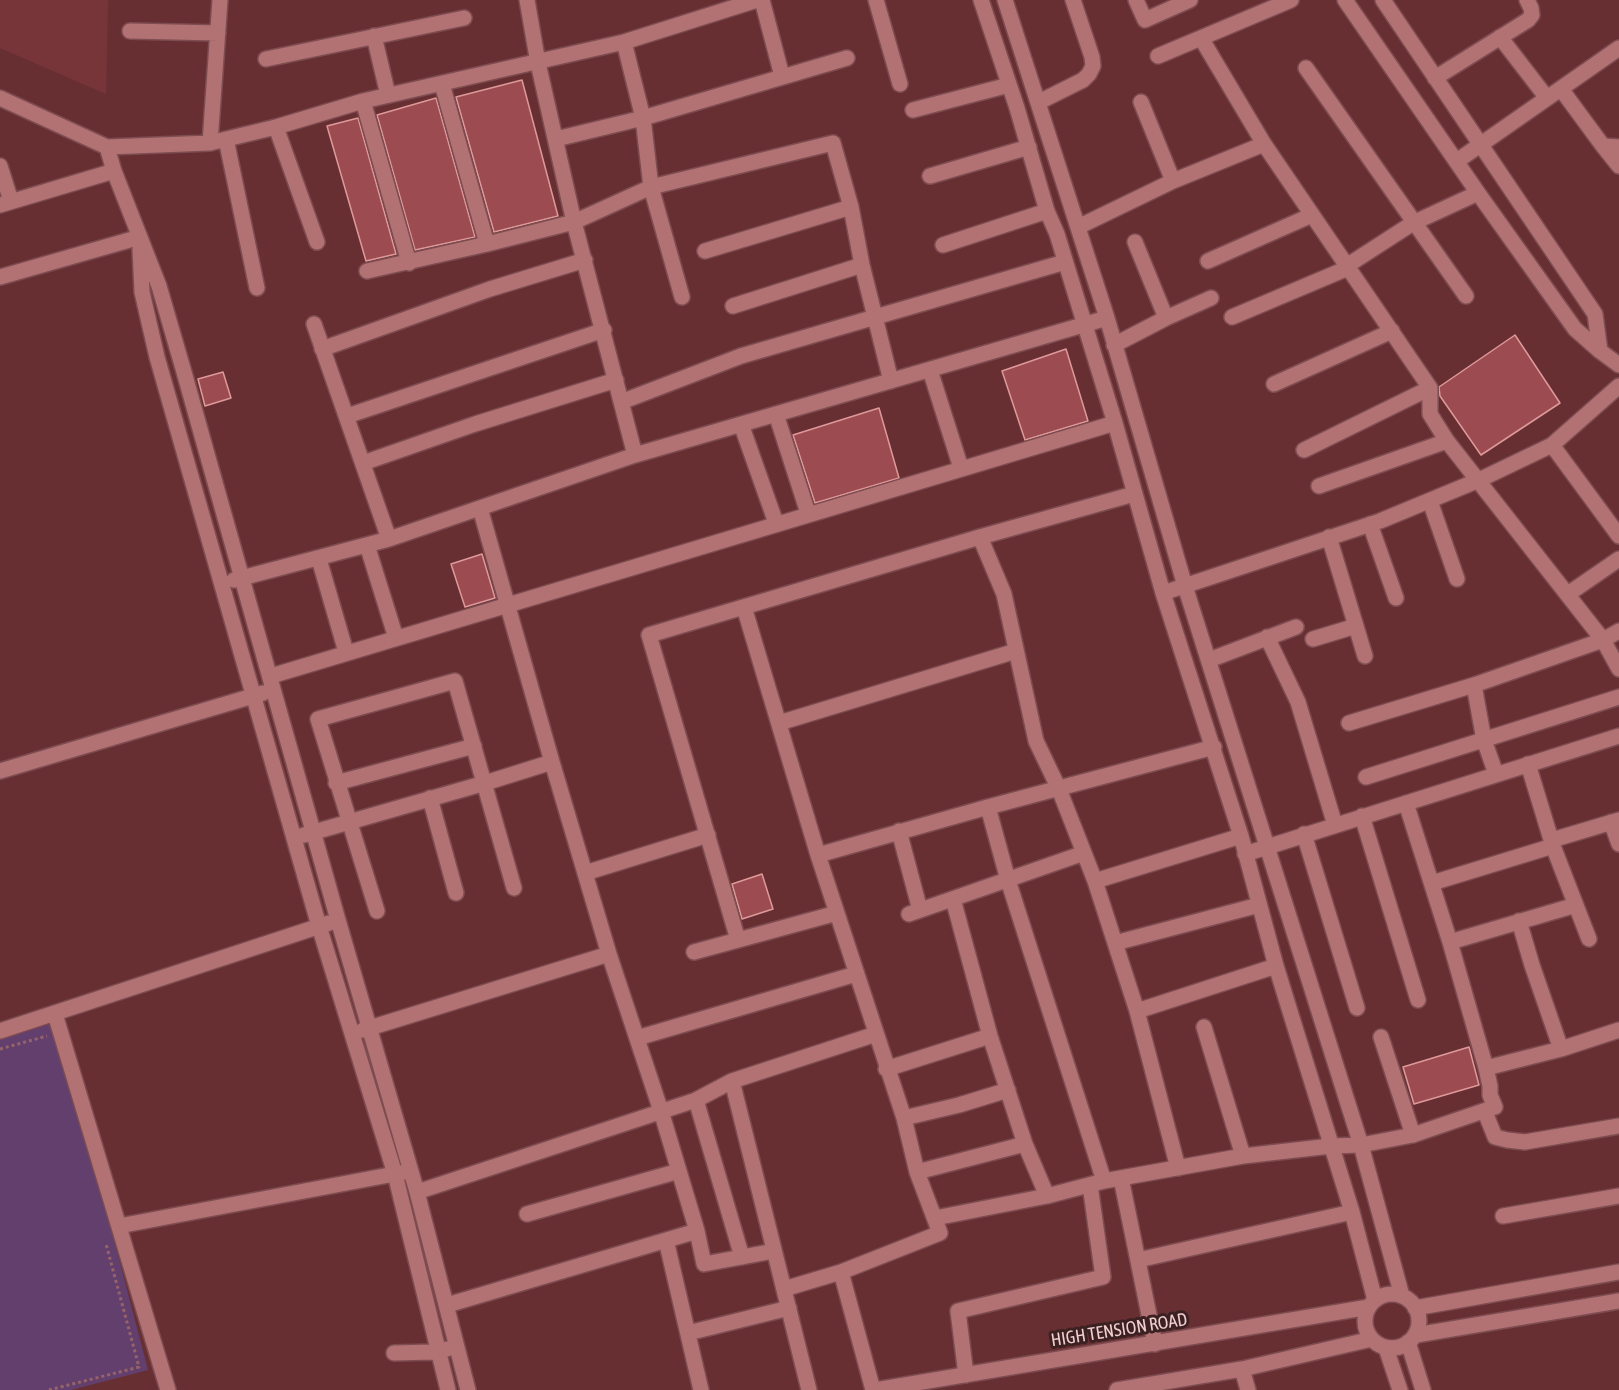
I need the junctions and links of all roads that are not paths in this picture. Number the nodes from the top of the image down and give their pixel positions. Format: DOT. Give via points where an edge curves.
graph roads {
  1 [pos="220,0"];
  2 [pos="527,0"];
  3 [pos="756,0"];
  4 [pos="762,0"];
  5 [pos="876,0"];
  6 [pos="981,0"];
  7 [pos="1005,0"];
  8 [pos="1072,0"];
  9 [pos="1136,0"];
  10 [pos="1190,0"];
  11 [pos="1291,0"];
  12 [pos="1345,0"];
  13 [pos="1383,0"];
  14 [pos="1527,0"];
  15 [pos="464,18"];
  16 [pos="130,31"];
  17 [pos="218,33"];
  18 [pos="374,36"];
  19 [pos="1500,37"];
  20 [pos="1201,38"];
  21 [pos="624,42"];
  22 [pos="1619,48"];
  23 [pos="1158,56"];
  24 [pos="847,58"];
  25 [pos="266,59"];
  26 [pos="538,63"];
  27 [pos="1306,68"];
  28 [pos="782,76"];
  29 [pos="1435,78"];
  30 [pos="442,84"];
  31 [pos="900,84"];
  32 [pos="1009,85"];
  33 [pos="1561,89"];
  34 [pos="388,95"];
  35 [pos="0,98"];
  36 [pos="1547,98"];
  37 [pos="363,101"];
  38 [pos="1039,102"];
  39 [pos="1141,102"];
  40 [pos="913,110"];
  41 [pos="643,118"];
  42 [pos="276,127"];
  43 [pos="226,139"];
  44 [pos="556,139"];
  45 [pos="210,143"];
  46 [pos="1264,144"];
  47 [pos="1480,145"];
  48 [pos="1611,146"];
  49 [pos="107,147"];
  50 [pos="1029,147"];
  51 [pos="1457,161"];
  52 [pos="0,165"];
  53 [pos="1619,166"];
  54 [pos="114,171"];
  55 [pos="930,176"];
  56 [pos="1173,182"];
  57 [pos="651,187"];
  58 [pos="1478,193"];
  59 [pos="6,203"];
  60 [pos="852,207"];
  61 [pos="1047,211"];
  62 [pos="1312,215"];
  63 [pos="574,222"];
  64 [pos="1413,223"];
  65 [pos="1078,227"];
  66 [pos="140,237"];
  67 [pos="316,242"];
  68 [pos="1135,242"];
  69 [pos="487,244"];
  70 [pos="943,245"];
  71 [pos="705,251"];
  72 [pos="585,260"];
  73 [pos="1208,261"];
  74 [pos="1065,262"];
  75 [pos="409,263"];
  76 [pos="862,265"];
  77 [pos="1348,266"];
  78 [pos="367,271"];
  79 [pos="0,277"];
  80 [pos="257,288"];
  81 [pos="1466,296"];
  82 [pos="682,297"];
  83 [pos="1211,298"];
  84 [pos="733,306"];
  85 [pos="876,317"];
  86 [pos="1232,317"];
  87 [pos="1107,318"];
  88 [pos="1166,318"];
  89 [pos="314,324"];
  90 [pos="1084,324"];
  91 [pos="604,330"];
  92 [pos="1392,331"];
  93 [pos="1114,345"];
  94 [pos="322,349"];
  95 [pos="1600,351"];
  96 [pos="1619,365"];
  97 [pos="930,370"];
  98 [pos="616,380"];
  99 [pos="891,381"];
  100 [pos="1274,384"];
  101 [pos="1619,386"];
  102 [pos="1430,388"];
  103 [pos="621,402"];
  104 [pos="1601,402"];
  105 [pos="1619,407"];
  106 [pos="776,414"];
  107 [pos="347,416"];
  108 [pos="1115,423"];
  109 [pos="741,424"];
  110 [pos="1447,441"];
  111 [pos="1552,445"];
  112 [pos="1304,450"];
  113 [pos="635,454"];
  114 [pos="363,463"];
  115 [pos="961,468"];
  116 [pos="1479,480"];
  117 [pos="1319,486"];
  118 [pos="1134,494"];
  119 [pos="1430,501"];
  120 [pos="480,508"];
  121 [pos="808,513"];
  122 [pos="776,523"];
  123 [pos="1370,524"];
  124 [pos="1619,536"];
  125 [pos="980,537"];
  126 [pos="1329,537"];
  127 [pos="389,539"];
  128 [pos="367,545"];
  129 [pos="319,559"];
  130 [pos="1619,559"];
  131 [pos="243,578"];
  132 [pos="1457,579"];
  133 [pos="221,583"];
  134 [pos="1185,586"];
  135 [pos="1163,592"];
  136 [pos="1568,594"];
  137 [pos="1396,598"];
  138 [pos="506,604"];
  139 [pos="744,607"];
  140 [pos="1356,626"];
  141 [pos="1296,627"];
  142 [pos="1619,631"];
  143 [pos="396,638"];
  144 [pos="1267,638"];
  145 [pos="1313,639"];
  146 [pos="1604,640"];
  147 [pos="1016,651"];
  148 [pos="346,652"];
  149 [pos="1365,656"];
  150 [pos="1209,660"];
  151 [pos="1619,669"];
  152 [pos="272,682"];
  153 [pos="1474,685"];
  154 [pos="254,696"];
  155 [pos="1619,698"];
  156 [pos="779,723"];
  157 [pos="1349,723"];
  158 [pos="1619,736"];
  159 [pos="1484,740"];
  160 [pos="474,746"];
  161 [pos="1214,747"];
  162 [pos="552,762"];
  163 [pos="1528,764"];
  164 [pos="0,771"];
  165 [pos="1496,774"];
  166 [pos="1366,777"];
  167 [pos="336,783"];
  168 [pos="485,783"];
  169 [pos="1059,789"];
  170 [pos="430,798"];
  171 [pos="1406,802"];
  172 [pos="988,807"];
  173 [pos="1362,816"];
  174 [pos="351,821"];
  175 [pos="1615,821"];
  176 [pos="1335,825"];
  177 [pos="899,831"];
  178 [pos="313,833"];
  179 [pos="1304,834"];
  180 [pos="708,835"];
  181 [pos="1241,836"];
  182 [pos="294,838"];
  183 [pos="1553,843"];
  184 [pos="1619,844"];
  185 [pos="1268,848"];
  186 [pos="1084,853"];
  187 [pos="1245,854"];
  188 [pos="818,855"];
  189 [pos="585,873"];
  190 [pos="1008,879"];
  191 [pos="1095,881"];
  192 [pos="1431,883"];
  193 [pos="514,888"];
  194 [pos="456,893"];
  195 [pos="953,899"];
  196 [pos="1576,904"];
  197 [pos="1259,905"];
  198 [pos="377,911"];
  199 [pos="837,913"];
  200 [pos="338,920"];
  201 [pos="1519,921"];
  202 [pos="319,926"];
  203 [pos="1589,939"];
  204 [pos="738,940"];
  205 [pos="1450,942"];
  206 [pos="1115,943"];
  207 [pos="694,952"];
  208 [pos="609,954"];
  209 [pos="1276,966"];
  210 [pos="856,974"];
  211 [pos="1418,1000"];
  212 [pos="1357,1008"];
  213 [pos="1137,1011"];
  214 [pos="55,1014"];
  215 [pos="370,1027"];
  216 [pos="1204,1027"];
  217 [pos="1619,1030"];
  218 [pos="0,1031"];
  219 [pos="352,1033"];
  220 [pos="876,1034"];
  221 [pos="990,1036"];
  222 [pos="1381,1037"];
  223 [pos="637,1038"];
  224 [pos="1561,1049"];
  225 [pos="1486,1068"];
  226 [pos="886,1069"];
  227 [pos="732,1081"];
  228 [pos="1008,1090"];
  229 [pos="696,1100"];
  230 [pos="661,1111"];
  231 [pos="1485,1112"];
  232 [pos="904,1118"];
  233 [pos="1619,1126"];
  234 [pos="1413,1135"];
  235 [pos="1025,1144"];
  236 [pos="1361,1145"];
  237 [pos="1331,1146"];
  238 [pos="1244,1156"];
  239 [pos="1178,1168"];
  240 [pos="679,1171"];
  241 [pos="917,1172"];
  242 [pos="403,1173"];
  243 [pos="1121,1178"];
  244 [pos="1097,1183"];
  245 [pos="417,1192"];
  246 [pos="1047,1196"];
  247 [pos="1619,1196"];
  248 [pos="1352,1212"];
  249 [pos="527,1214"];
  250 [pos="1503,1216"];
  251 [pos="935,1218"];
  252 [pos="119,1226"];
  253 [pos="697,1231"];
  254 [pos="666,1240"];
  255 [pos="774,1251"];
  256 [pos="742,1257"];
  257 [pos="1138,1260"];
  258 [pos="841,1272"];
  259 [pos="1619,1272"];
  260 [pos="784,1289"];
  261 [pos="1402,1296"];
  262 [pos="1619,1300"];
  263 [pos="1372,1304"];
  264 [pos="447,1305"];
  265 [pos="789,1308"];
  266 [pos="1415,1308"];
  267 [pos="688,1333"];
  268 [pos="1412,1339"];
  269 [pos="1372,1340"];
  270 [pos="1155,1344"];
  271 [pos="457,1347"];
  272 [pos="1386,1348"];
  273 [pos="438,1351"];
  274 [pos="393,1353"];
  275 [pos="1242,1369"];
  276 [pos="966,1375"];
  277 [pos="168,1390"];
  278 [pos="447,1390"];
  279 [pos="468,1390"];
  280 [pos="701,1390"];
  281 [pos="809,1390"];
  282 [pos="874,1390"];
  283 [pos="1122,1390"];
  284 [pos="1248,1390"];
  285 [pos="1400,1390"];
  286 [pos="1424,1390"];
  1 -- 17 [label="street"];
  2 -- 26 [label="street"];
  3 -- 21 [label="street"];
  4 -- 28 [label="street"];
  5 -- 31 [label="street"];
  6 -- 32 [label="street"];
  7 -- 38 [label="street"];
  8 -- 38 [label="street" via="1093,66 1083,80"];
  9 -- 10 [label="street" via="1145,21"];
  11 -- 20 [label="street"];
  12 -- 51 [label="street"];
  13 -- 29 [label="street"];
  14 -- 19 [label="street" via="1532,15"];
  15 -- 18 [label="street"];
  16 -- 17 [label="street"];
  17 -- 45 [label="street"];
  18 -- 25 [label="street"];
  18 -- 34 [label="street"];
  19 -- 29 [label="street"];
  19 -- 36 [label="street"];
  20 -- 23 [label="street"];
  20 -- 46 [label="street"];
  21 -- 26 [label="street"];
  21 -- 41 [label="street"];
  22 -- 33 [label="street"];
  24 -- 28 [label="street"];
  26 -- 30 [label="street"];
  26 -- 44 [label="street"];
  27 -- 64 [label="street"];
  28 -- 41 [label="street"];
  29 -- 47 [label="street"];
  30 -- 34 [label="street"];
  30 -- 69 [label="street"];
  32 -- 40 [label="street"];
  32 -- 50 [label="street"];
  33 -- 36 [label="street"];
  33 -- 48 [label="street"];
  34 -- 37 [label="street"];
  35 -- 49 [label="street"];
  36 -- 47 [label="street"];
  37 -- 42 [label="street"];
  37 -- 75 [label="street"];
  38 -- 65 [label="street"];
  39 -- 56 [label="street"];
  41 -- 44 [label="street"];
  41 -- 57 [label="street"];
  42 -- 43 [label="street"];
  42 -- 67 [label="street"];
  43 -- 45 [label="street"];
  43 -- 80 [label="street"];
  44 -- 63 [label="street"];
  45 -- 49 [label="street"];
  46 -- 56 [label="street"];
  46 -- 62 [label="street"];
  47 -- 51 [label="street"];
  47 -- 95 [label="street" via="1595,314"];
  48 -- 53 [label="street"];
  49 -- 54 [label="street"];
  50 -- 55 [label="street"];
  50 -- 61 [label="street"];
  51 -- 58 [label="street"];
  52 -- 59 [label="street"];
  54 -- 59 [label="street"];
  54 -- 66 [label="street"];
  56 -- 65 [label="street"];
  57 -- 60 [label="street" via="833,144"];
  57 -- 63 [label="street"];
  57 -- 82 [label="street"];
  58 -- 64 [label="street"];
  58 -- 95 [label="street" via="1575,329"];
  60 -- 71 [label="street"];
  60 -- 76 [label="street"];
  61 -- 70 [label="street"];
  61 -- 74 [label="street"];
  62 -- 73 [label="street"];
  62 -- 77 [label="street"];
  63 -- 69 [label="street"];
  63 -- 72 [label="street"];
  64 -- 77 [label="street"];
  64 -- 81 [label="street"];
  65 -- 87 [label="street"];
  66 -- 79 [label="street"];
  66 -- 131 [label="street" via="159,286"];
  66 -- 133 [label="street" via="142,292 157,357"];
  68 -- 88 [label="street"];
  69 -- 75 [label="street"];
  72 -- 91 [label="street"];
  72 -- 94 [label="street"];
  74 -- 85 [label="street"];
  74 -- 90 [label="street"];
  75 -- 78 [label="street"];
  76 -- 84 [label="street"];
  76 -- 85 [label="street"];
  77 -- 86 [label="street"];
  77 -- 92 [label="street"];
  83 -- 88 [label="street"];
  85 -- 99 [label="street"];
  85 -- 103 [label="street" via="741,356"];
  87 -- 90 [label="street"];
  87 -- 93 [label="street"];
  88 -- 93 [label="street"];
  89 -- 94 [label="street"];
  90 -- 97 [label="street"];
  90 -- 108 [label="street"];
  91 -- 98 [label="street"];
  91 -- 107 [label="street"];
  92 -- 100 [label="street"];
  92 -- 102 [label="street"];
  93 -- 134 [label="street"];
  94 -- 107 [label="street"];
  95 -- 96 [label="street"];
  97 -- 99 [label="street"];
  97 -- 115 [label="street"];
  98 -- 103 [label="street"];
  98 -- 114 [label="street"];
  99 -- 106 [label="street"];
  101 -- 104 [label="street"];
  102 -- 110 [label="street" via="1430,414"];
  102 -- 112 [label="street"];
  103 -- 113 [label="street"];
  104 -- 105 [label="street"];
  104 -- 111 [label="street"];
  106 -- 109 [label="street"];
  106 -- 121 [label="street"];
  107 -- 114 [label="street"];
  108 -- 115 [label="street"];
  108 -- 118 [label="street"];
  109 -- 113 [label="street"];
  109 -- 122 [label="street"];
  110 -- 116 [label="street"];
  110 -- 117 [label="street"];
  111 -- 116 [label="street"];
  111 -- 124 [label="street"];
  113 -- 120 [label="street"];
  114 -- 127 [label="street"];
  115 -- 121 [label="street"];
  116 -- 119 [label="street"];
  116 -- 136 [label="street"];
  118 -- 125 [label="street"];
  118 -- 135 [label="street"];
  119 -- 123 [label="street"];
  119 -- 132 [label="street"];
  120 -- 127 [label="street"];
  120 -- 138 [label="street"];
  121 -- 122 [label="street"];
  122 -- 138 [label="street"];
  123 -- 126 [label="street"];
  123 -- 137 [label="street"];
  125 -- 139 [label="street"];
  125 -- 147 [label="street" via="1004,594"];
  126 -- 134 [label="street"];
  126 -- 140 [label="street"];
  127 -- 128 [label="street"];
  128 -- 129 [label="street"];
  128 -- 143 [label="street"];
  129 -- 131 [label="street"];
  129 -- 148 [label="street"];
  130 -- 136 [label="street"];
  131 -- 133 [label="street"];
  131 -- 152 [label="street"];
  133 -- 154 [label="street"];
  134 -- 135 [label="street"];
  134 -- 150 [label="street"];
  135 -- 161 [label="street"];
  136 -- 146 [label="street"];
  138 -- 143 [label="street"];
  138 -- 162 [label="street"];
  139 -- 156 [label="street"];
  139 -- 180 [label="street" via="649,635"];
  140 -- 145 [label="street"];
  140 -- 149 [label="street"];
  141 -- 144 [label="street"];
  142 -- 146 [label="street"];
  143 -- 148 [label="street"];
  144 -- 150 [label="street"];
  144 -- 176 [label="street" via="1298,702"];
  146 -- 151 [label="street"];
  146 -- 153 [label="street"];
  147 -- 156 [label="street"];
  147 -- 169 [label="street" via="1036,741"];
  148 -- 152 [label="street"];
  150 -- 185 [label="street"];
  152 -- 154 [label="street"];
  152 -- 178 [label="street"];
  153 -- 157 [label="street"];
  153 -- 159 [label="street"];
  154 -- 164 [label="street"];
  154 -- 182 [label="street"];
  155 -- 159 [label="street"];
  156 -- 188 [label="street"];
  158 -- 163 [label="street"];
  159 -- 165 [label="street"];
  159 -- 166 [label="street"];
  160 -- 167 [label="street"];
  160 -- 167 [label="street" via="455,681 443,684 318,718"];
  160 -- 168 [label="street"];
  161 -- 169 [label="street"];
  161 -- 181 [label="street"];
  162 -- 168 [label="street"];
  162 -- 189 [label="street"];
  163 -- 165 [label="street"];
  163 -- 183 [label="street"];
  165 -- 171 [label="street"];
  167 -- 174 [label="street"];
  168 -- 170 [label="street"];
  168 -- 193 [label="street"];
  169 -- 172 [label="street"];
  169 -- 186 [label="street"];
  170 -- 174 [label="street"];
  170 -- 194 [label="street"];
  171 -- 173 [label="street"];
  171 -- 192 [label="street"];
  172 -- 177 [label="street"];
  172 -- 190 [label="street"];
  173 -- 176 [label="street"];
  173 -- 211 [label="street"];
  174 -- 178 [label="street"];
  174 -- 198 [label="street"];
  175 -- 183 [label="street"];
  175 -- 184 [label="street"];
  176 -- 179 [label="street"];
  177 -- 188 [label="street"];
  177 -- 195 [label="street" via="915,912"];
  178 -- 182 [label="street"];
  178 -- 200 [label="street"];
  179 -- 185 [label="street"];
  179 -- 212 [label="street"];
  180 -- 189 [label="street"];
  180 -- 204 [label="street"];
  181 -- 187 [label="street"];
  181 -- 191 [label="street"];
  182 -- 202 [label="street"];
  183 -- 192 [label="street"];
  183 -- 196 [label="street"];
  185 -- 187 [label="street"];
  185 -- 236 [label="street"];
  186 -- 190 [label="street"];
  186 -- 191 [label="street"];
  187 -- 197 [label="street"];
  188 -- 199 [label="street"];
  189 -- 208 [label="street"];
  190 -- 195 [label="street"];
  190 -- 244 [label="street"];
  191 -- 206 [label="street"];
  192 -- 205 [label="street"];
  195 -- 221 [label="street"];
  196 -- 201 [label="street"];
  196 -- 203 [label="street"];
  197 -- 206 [label="street"];
  197 -- 209 [label="street"];
  199 -- 204 [label="street"];
  199 -- 210 [label="street"];
  200 -- 202 [label="street"];
  200 -- 215 [label="street"];
  201 -- 205 [label="street"];
  201 -- 224 [label="street"];
  202 -- 214 [label="street"];
  202 -- 219 [label="street"];
  204 -- 207 [label="street"];
  205 -- 225 [label="street"];
  206 -- 213 [label="street"];
  208 -- 215 [label="street"];
  208 -- 223 [label="street"];
  209 -- 213 [label="street"];
  209 -- 237 [label="street"];
  210 -- 220 [label="street"];
  210 -- 223 [label="street"];
  213 -- 239 [label="street"];
  214 -- 218 [label="street"];
  214 -- 252 [label="street"];
  215 -- 219 [label="street"];
  215 -- 242 [label="street"];
  216 -- 238 [label="street"];
  217 -- 224 [label="street"];
  219 -- 242 [label="street"];
  220 -- 226 [label="street"];
  220 -- 227 [label="street"];
  221 -- 226 [label="street"];
  221 -- 228 [label="street"];
  222 -- 234 [label="street"];
  223 -- 230 [label="street"];
  224 -- 225 [label="street"];
  225 -- 231 [label="street" via="1496,1107"];
  226 -- 232 [label="street"];
  227 -- 229 [label="street"];
  227 -- 255 [label="street"];
  228 -- 232 [label="street"];
  228 -- 235 [label="street"];
  229 -- 230 [label="street"];
  229 -- 256 [label="street"];
  230 -- 240 [label="street"];
  230 -- 245 [label="street"];
  231 -- 233 [label="street" via="1495,1137 1525,1142"];
  231 -- 234 [label="street"];
  232 -- 241 [label="street"];
  234 -- 236 [label="street"];
  235 -- 241 [label="street"];
  235 -- 246 [label="street"];
  236 -- 237 [label="street"];
  236 -- 261 [label="street"];
  237 -- 238 [label="street"];
  237 -- 248 [label="street"];
  238 -- 239 [label="street"];
  239 -- 243 [label="street"];
  240 -- 249 [label="street"];
  240 -- 253 [label="street"];
  241 -- 251 [label="street"];
  242 -- 245 [label="street"];
  242 -- 252 [label="street"];
  242 -- 273 [label="street"];
  243 -- 244 [label="street"];
  243 -- 257 [label="street"];
  244 -- 246 [label="street"];
  244 -- 276 [label="street" via="1103,1277 958,1311"];
  245 -- 264 [label="street"];
  246 -- 251 [label="street"];
  247 -- 250 [label="street"];
  248 -- 257 [label="street"];
  248 -- 263 [label="street"];
  251 -- 258 [label="street" via="940,1233"];
  252 -- 277 [label="street"];
  253 -- 254 [label="street"];
  253 -- 256 [label="street" via="704,1264"];
  254 -- 264 [label="street"];
  254 -- 267 [label="street"];
  255 -- 256 [label="street"];
  255 -- 260 [label="street"];
  257 -- 270 [label="street"];
  258 -- 260 [label="street"];
  258 -- 282 [label="street"];
  259 -- 266 [label="street"];
  260 -- 265 [label="street"];
  261 -- 263 [label="street" via="1383,1296"];
  261 -- 266 [label="street"];
  262 -- 268 [label="street"];
  263 -- 269 [label="street" via="1365,1324"];
  263 -- 270 [label="street, HIGH TENSION ROAD"];
  264 -- 271 [label="street"];
  265 -- 267 [label="street"];
  265 -- 281 [label="street"];
  266 -- 268 [label="street" via="1419,1326"];
  267 -- 280 [label="street"];
  268 -- 272 [label="street"];
  268 -- 286 [label="street"];
  269 -- 272 [label="street"];
  269 -- 275 [label="street"];
  270 -- 276 [label="street, HIGH TENSION ROAD"];
  271 -- 273 [label="street"];
  271 -- 279 [label="street"];
  272 -- 285 [label="street"];
  273 -- 274 [label="street"];
  273 -- 278 [label="street"];
  275 -- 283 [label="street"];
  275 -- 284 [label="street"];
  276 -- 282 [label="street, HIGH TENSION ROAD"];
}
